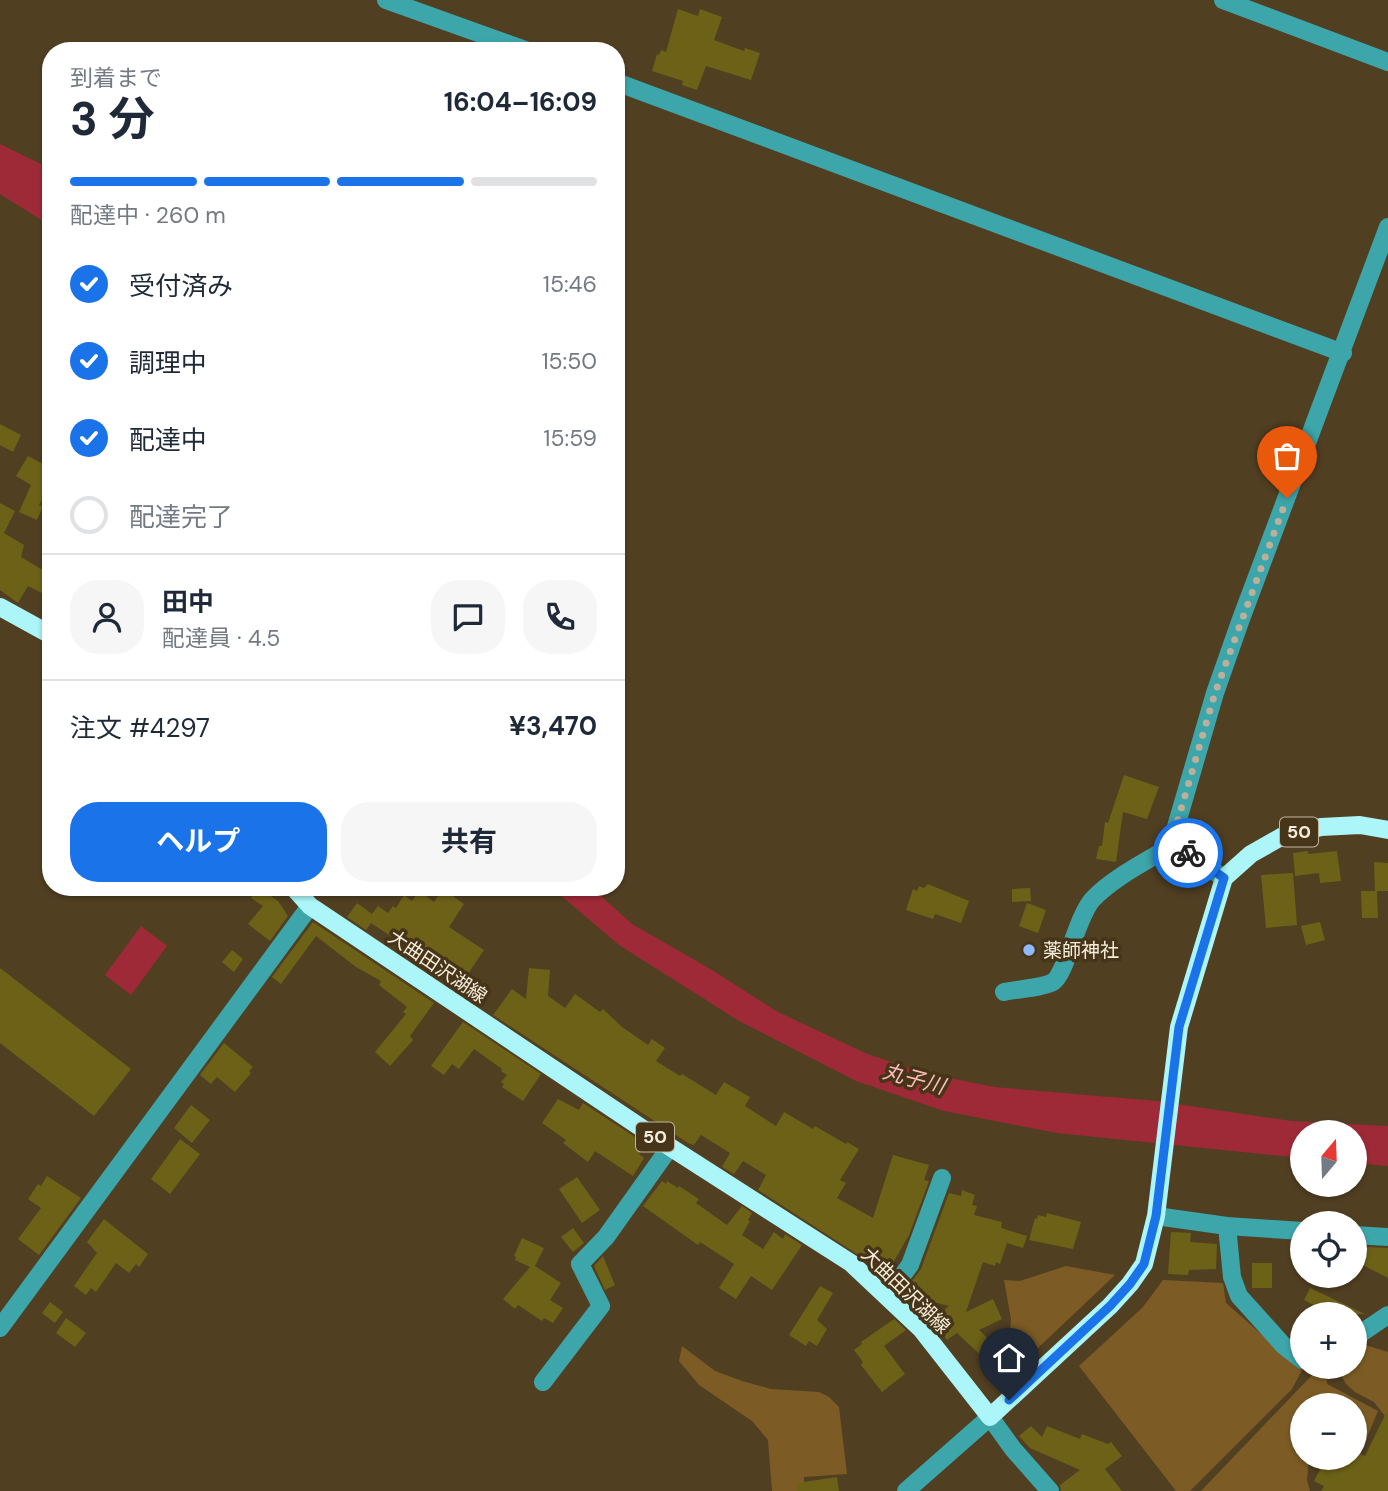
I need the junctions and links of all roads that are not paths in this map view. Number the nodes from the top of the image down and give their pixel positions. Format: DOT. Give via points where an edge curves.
graph roads {
  1 [pos="386,0"];
  2 [pos="1223,0"];
  3 [pos="503,42"];
  4 [pos="1388,62"];
  5 [pos="625,85"];
  6 [pos="1388,227"];
  7 [pos="1343,353"];
  8 [pos="0,607"];
  9 [pos="42,630"];
  10 [pos="1388,830"];
  11 [pos="1178,842"];
  12 [pos="1224,878"];
  13 [pos="301,896"];
  14 [pos="310,906"];
  15 [pos="1004,992"];
  16 [pos="670,1147"];
  17 [pos="942,1178"];
  18 [pos="1156,1216"];
  19 [pos="1227,1226"];
  20 [pos="1290,1230"];
  21 [pos="1367,1236"];
  22 [pos="1388,1237"];
  23 [pos="887,1296"];
  24 [pos="1388,1315"];
  25 [pos="0,1328"];
  26 [pos="1367,1329"];
  27 [pos="1290,1351"];
  28 [pos="543,1382"];
  29 [pos="990,1417"];
  30 [pos="906,1491"];
  31 [pos="1050,1491"];
  1 -- 3 [label="street"];
  2 -- 4 [label="street"];
  5 -- 7 [label="street"];
  6 -- 7 [label="street"];
  7 -- 11 [label="street" via="1215,693 1175,830"];
  8 -- 9 [label="main road"];
  10 -- 12 [label="main road, 50" via="1360,825 1321,827 1280,836"];
  11 -- 12 [label="street"];
  11 -- 15 [label="street" via="1092,901 1078,922 1060,975 1051,984"];
  12 -- 18 [label="main road" via="1179,1027"];
  13 -- 14 [label="main road, 大曲田沢湖線 / 50"];
  14 -- 16 [label="main road, 大曲田沢湖線 / 50"];
  14 -- 25 [label="street"];
  16 -- 23 [label="main road, 大曲田沢湖線 / 50" via="851,1263"];
  16 -- 28 [label="street" via="606,1237 580,1264 601,1306"];
  17 -- 23 [label="street" via="910,1265"];
  18 -- 19 [label="street"];
  18 -- 29 [label="main road" via="1144,1264 1130,1284"];
  19 -- 20 [label="street"];
  19 -- 27 [label="street" via="1231,1277 1239,1296"];
  21 -- 22 [label="street"];
  23 -- 29 [label="main road, 大曲田沢湖線 / 50" via="921,1329"];
  24 -- 26 [label="street"];
  29 -- 30 [label="street"];
  29 -- 31 [label="street"];
}
